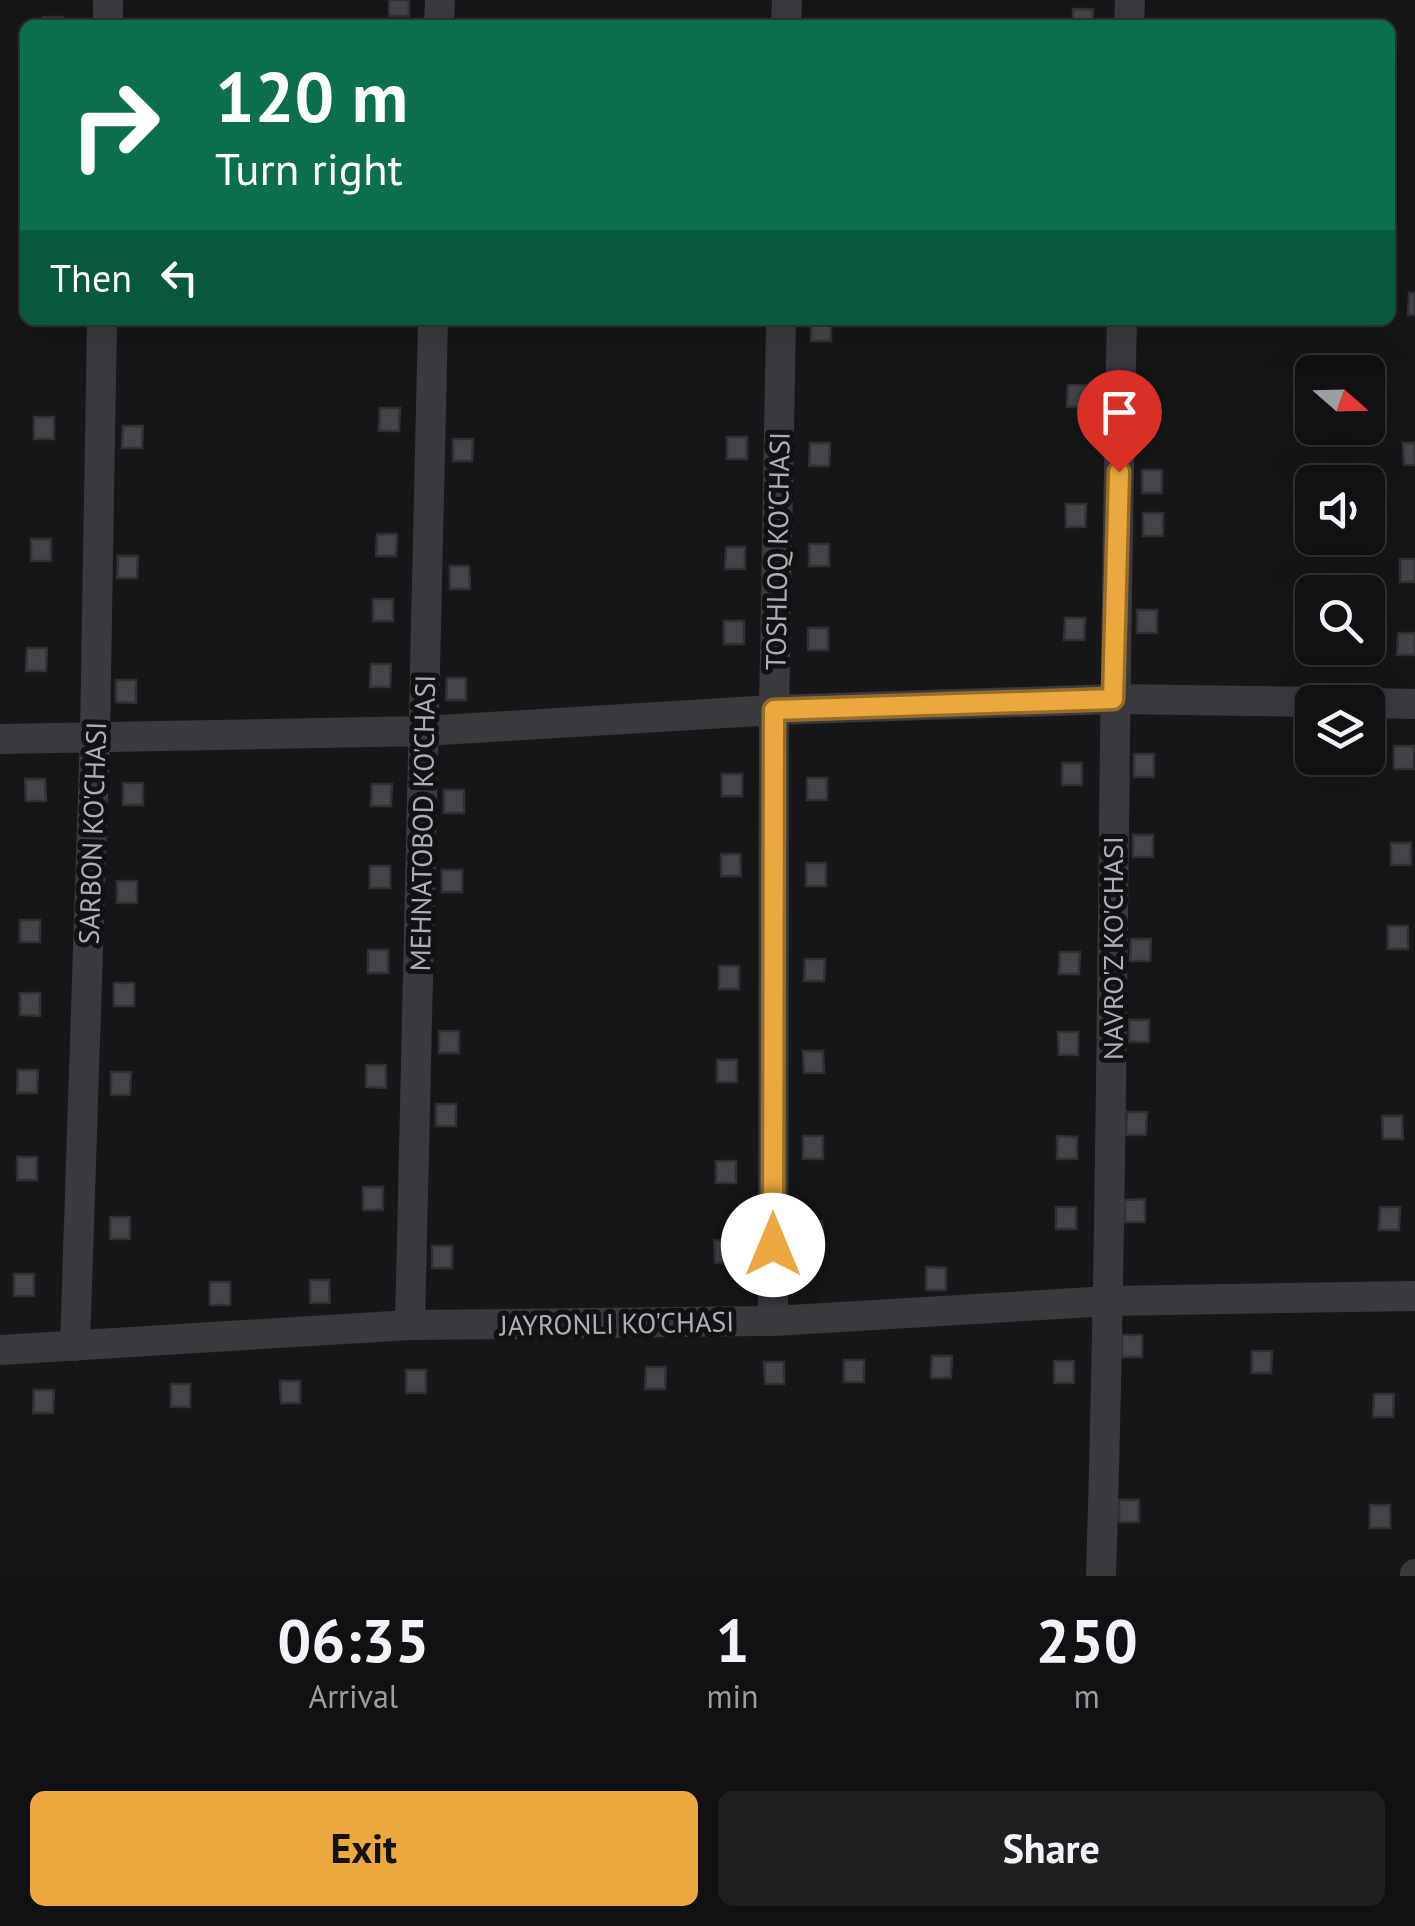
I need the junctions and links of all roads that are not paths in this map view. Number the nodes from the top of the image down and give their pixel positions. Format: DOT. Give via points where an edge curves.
graph roads {
  1 [pos="102,325"];
  2 [pos="433,325"];
  3 [pos="781,325"];
  4 [pos="1122,325"];
  5 [pos="1113,699"];
  6 [pos="1295,701"];
  7 [pos="1385,703"];
  8 [pos="1415,704"];
  9 [pos="774,710"];
  10 [pos="424,730"];
  11 [pos="95,735"];
  12 [pos="0,738"];
  13 [pos="1415,1296"];
  14 [pos="1109,1301"];
  15 [pos="773,1321"];
  16 [pos="410,1325"];
  17 [pos="75,1346"];
  18 [pos="0,1350"];
  19 [pos="1101,1576"];
  1 -- 11 [label="street, SARBON KO'CHASI"];
  2 -- 10 [label="street, MEHNATOBOD KO'CHASI"];
  3 -- 9 [label="street, TOSHLOQ KO'CHASI"];
  4 -- 5 [label="street, NAVRO'Z KO'CHASI"];
  5 -- 6 [label="street"];
  5 -- 9 [label="street"];
  5 -- 14 [label="street, NAVRO'Z KO'CHASI"];
  7 -- 8 [label="street"];
  9 -- 10 [label="street"];
  9 -- 15 [label="street, TOSHLOQ KO'CHASI"];
  10 -- 11 [label="street"];
  10 -- 16 [label="street, MEHNATOBOD KO'CHASI"];
  11 -- 12 [label="street"];
  11 -- 17 [label="street, SARBON KO'CHASI"];
  13 -- 14 [label="street, JAYRONLI KO'CHASI"];
  14 -- 15 [label="street, JAYRONLI KO'CHASI"];
  14 -- 19 [label="street, NAVRO'Z KO'CHASI"];
  15 -- 16 [label="street, JAYRONLI KO'CHASI"];
  16 -- 17 [label="street, JAYRONLI KO'CHASI"];
  17 -- 18 [label="street, JAYRONLI KO'CHASI"];
}
